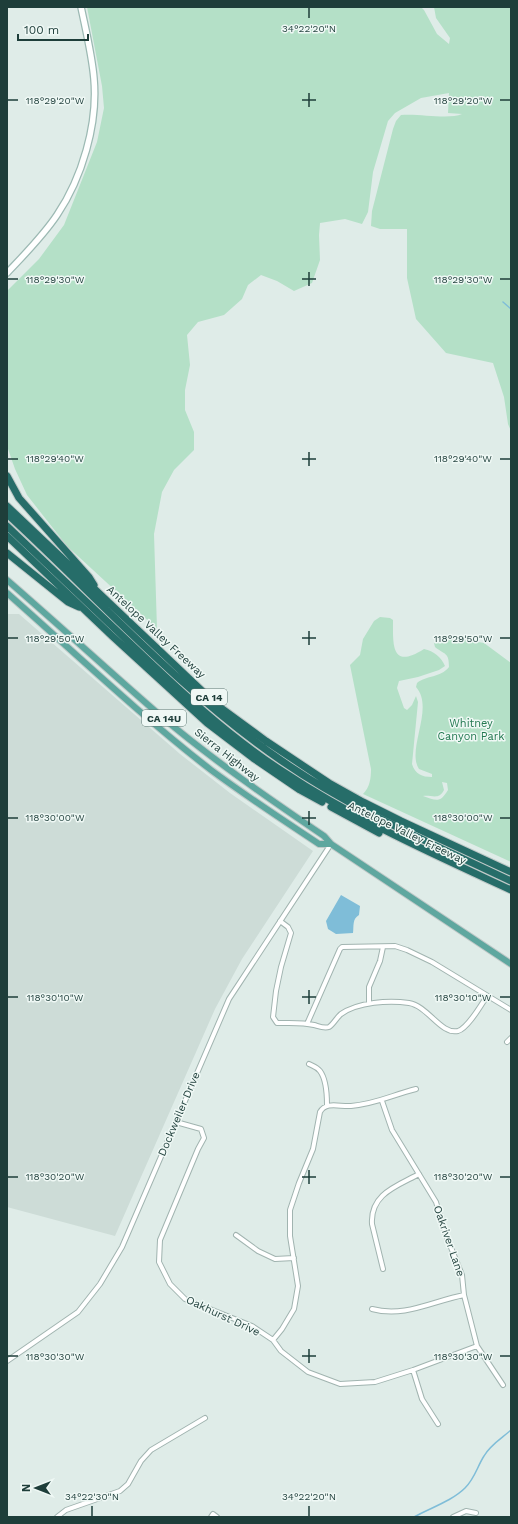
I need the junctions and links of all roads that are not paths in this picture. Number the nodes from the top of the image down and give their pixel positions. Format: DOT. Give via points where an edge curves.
graph roads {
  1 [pos="81,7"];
  2 [pos="7,273"];
  3 [pos="7,476"];
  4 [pos="7,506"];
  5 [pos="7,514"];
  6 [pos="7,526"];
  7 [pos="7,536"];
  8 [pos="7,553"];
  9 [pos="7,580"];
  10 [pos="7,592"];
  11 [pos="101,596"];
  12 [pos="84,609"];
  13 [pos="358,820"];
  14 [pos="331,844"];
  15 [pos="511,872"];
  16 [pos="511,881"];
  17 [pos="511,890"];
  18 [pos="511,895"];
  19 [pos="280,921"];
  20 [pos="383,947"];
  21 [pos="511,964"];
  22 [pos="487,996"];
  23 [pos="369,1003"];
  24 [pos="511,1010"];
  25 [pos="307,1024"];
  26 [pos="511,1038"];
  27 [pos="507,1042"];
  28 [pos="309,1064"];
  29 [pos="416,1089"];
  30 [pos="382,1101"];
  31 [pos="327,1105"];
  32 [pos="176,1122"];
  33 [pos="419,1174"];
  34 [pos="236,1235"];
  35 [pos="294,1258"];
  36 [pos="383,1269"];
  37 [pos="464,1295"];
  38 [pos="372,1309"];
  39 [pos="273,1340"];
  40 [pos="477,1346"];
  41 [pos="7,1361"];
  42 [pos="413,1370"];
  43 [pos="503,1385"];
  44 [pos="205,1418"];
  45 [pos="438,1424"];
  46 [pos="476,1513"];
  47 [pos="57,1517"];
  48 [pos="453,1517"];
  1 -- 2 [label="main road" via="94,80 93,113 86,150 73,187 57,215"];
  3 -- 11 [label="highway" via="19,498 89,577"];
  4 -- 11 [label="highway, Antelope Valley Freeway / CA 14"];
  5 -- 16 [label="highway" via="200,698 281,760 361,809"];
  6 -- 13 [label="highway" via="183,694 233,736 282,772"];
  7 -- 12 [label="highway, Antelope Valley Freeway / CA 14"];
  8 -- 12 [label="highway" via="68,602"];
  9 -- 14 [label="main road, Sierra Highway / CA 14U" via="163,717 255,789 324,836"];
  10 -- 14 [label="main road, Sierra Highway / CA 14U" via="176,742 260,805 319,844"];
  11 -- 15 [label="highway, Antelope Valley Freeway / CA 14" via="217,705 287,755 364,802"];
  12 -- 13 [label="highway, Antelope Valley Freeway / CA 14" via="207,723 300,790"];
  13 -- 17 [label="highway"];
  13 -- 18 [label="highway, Antelope Valley Freeway / CA 14"];
  14 -- 19 [label="street, Dockweiler Drive"];
  14 -- 21 [label="main road, Sierra Highway / CA 14U"];
  19 -- 25 [label="street" via="291,933 281,967 273,1017 277,1023"];
  19 -- 32 [label="street, Dockweiler Drive" via="229,999"];
  20 -- 22 [label="street" via="395,946 413,953"];
  20 -- 23 [label="street" via="369,986"];
  20 -- 25 [label="street" via="341,947"];
  22 -- 23 [label="street" via="465,1027 456,1031 446,1029 415,1004"];
  22 -- 24 [label="street"];
  23 -- 25 [label="street" via="343,1013 329,1027"];
  26 -- 27 [label="street"];
  28 -- 31 [label="street" via="320,1072 327,1095"];
  29 -- 30 [label="street"];
  30 -- 31 [label="street" via="353,1106"];
  30 -- 33 [label="street, Oakriver Lane" via="392,1130"];
  31 -- 35 [label="street" via="322,1107 320,1112 313,1149 290,1210 290,1236"];
  32 -- 39 [label="street, Oakhurst Drive" via="201,1129 204,1138 160,1240 159,1262 170,1284 185,1300 252,1326"];
  32 -- 41 [label="street, Dockweiler Drive" via="122,1247 100,1284 78,1312"];
  33 -- 36 [label="street" via="384,1193 374,1206 371,1218"];
  33 -- 37 [label="street, Oakriver Lane" via="436,1202 462,1275"];
  34 -- 35 [label="street" via="258,1251 275,1259"];
  35 -- 39 [label="street" via="298,1286 294,1309"];
  37 -- 38 [label="street" via="401,1312"];
  37 -- 40 [label="street, Oakriver Lane"];
  39 -- 42 [label="street, Oakhurst Drive" via="308,1372 340,1384 375,1382"];
  40 -- 42 [label="street, Oakhurst Drive"];
  40 -- 43 [label="street, Oakriver Lane"];
  42 -- 45 [label="street" via="422,1399"];
  44 -- 47 [label="street" via="151,1450 141,1461 128,1484 120,1491 66,1510"];
  46 -- 48 [label="street" via="466,1511"];
}
